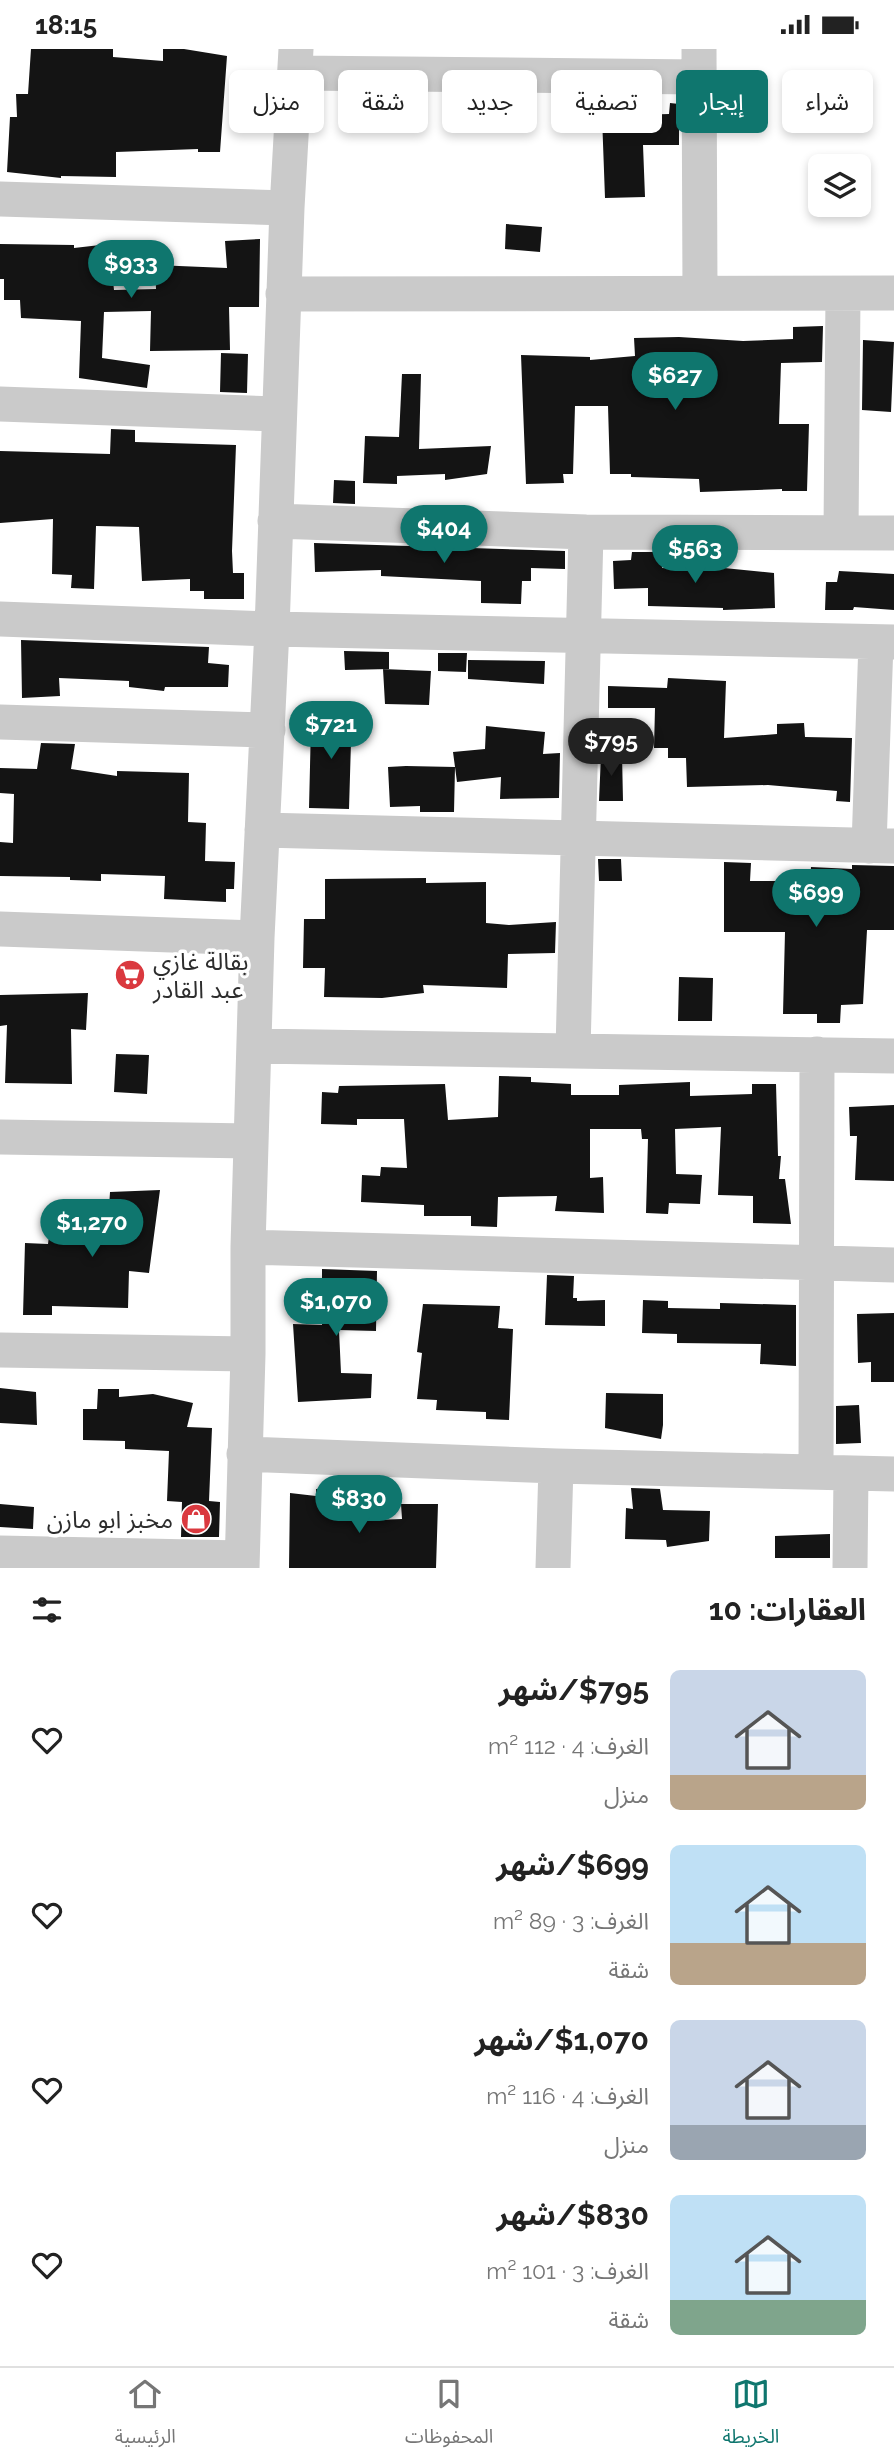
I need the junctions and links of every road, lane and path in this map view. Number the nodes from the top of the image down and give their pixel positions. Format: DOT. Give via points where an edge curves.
graph roads {
  1 [pos="296,61"];
  2 [pos="430,61"];
  3 [pos="699,63"];
  4 [pos="0,199"];
  5 [pos="287,208"];
  6 [pos="700,293"];
  7 [pos="894,293"];
  8 [pos="284,294"];
  9 [pos="843,294"];
  10 [pos="0,404"];
  11 [pos="278,414"];
  12 [pos="275,521"];
  13 [pos="586,532"];
  14 [pos="841,532"];
  15 [pos="894,533"];
  16 [pos="0,619"];
  17 [pos="272,629"];
  18 [pos="582,635"];
  19 [pos="885,642"];
  20 [pos="0,722"];
  21 [pos="268,730"];
  22 [pos="262,830"];
  23 [pos="578,837"];
  24 [pos="882,846"];
  25 [pos="0,929"];
  26 [pos="257,938"];
  27 [pos="254,1046"];
  28 [pos="573,1051"];
  29 [pos="817,1053"];
  30 [pos="894,1056"];
  31 [pos="0,1137"];
  32 [pos="251,1141"];
  33 [pos="248,1247"];
  34 [pos="817,1264"];
  35 [pos="894,1265"];
  36 [pos="0,1350"];
  37 [pos="248,1354"];
  38 [pos="244,1454"];
  39 [pos="556,1466"];
  40 [pos="816,1472"];
  41 [pos="851,1473"];
  42 [pos="894,1474"];
  43 [pos="0,1553"];
  44 [pos="242,1563"];
  45 [pos="553,1568"];
  46 [pos="850,1568"];
  1 -- 2 [label="street"];
  1 -- 5 [label="street"];
  2 -- 3 [label="street"];
  3 -- 6 [label="street"];
  4 -- 5 [label="street"];
  5 -- 8 [label="street"];
  6 -- 8 [label="street"];
  6 -- 9 [label="street"];
  7 -- 9 [label="street"];
  8 -- 11 [label="street"];
  9 -- 14 [label="street"];
  10 -- 11 [label="street"];
  11 -- 12 [label="street"];
  12 -- 13 [label="street"];
  12 -- 17 [label="street"];
  13 -- 14 [label="street"];
  13 -- 18 [label="street"];
  14 -- 15 [label="street"];
  16 -- 17 [label="street"];
  17 -- 18 [label="street"];
  17 -- 21 [label="street"];
  18 -- 19 [label="street"];
  18 -- 23 [label="street"];
  19 -- 24 [label="street"];
  20 -- 21 [label="street"];
  21 -- 22 [label="street"];
  22 -- 23 [label="street"];
  22 -- 26 [label="street"];
  23 -- 24 [label="street"];
  23 -- 28 [label="street"];
  25 -- 26 [label="street"];
  26 -- 27 [label="street"];
  27 -- 28 [label="street"];
  27 -- 32 [label="street"];
  28 -- 29 [label="street"];
  29 -- 30 [label="street"];
  29 -- 34 [label="street"];
  31 -- 32 [label="street"];
  32 -- 33 [label="street"];
  33 -- 34 [label="street"];
  33 -- 37 [label="street"];
  34 -- 35 [label="street"];
  34 -- 40 [label="street"];
  36 -- 37 [label="street"];
  37 -- 38 [label="street"];
  38 -- 39 [label="street"];
  38 -- 44 [label="street"];
  39 -- 40 [label="street"];
  39 -- 45 [label="street"];
  40 -- 41 [label="street"];
  41 -- 42 [label="street"];
  41 -- 46 [label="street"];
  43 -- 44 [label="street"];
}
